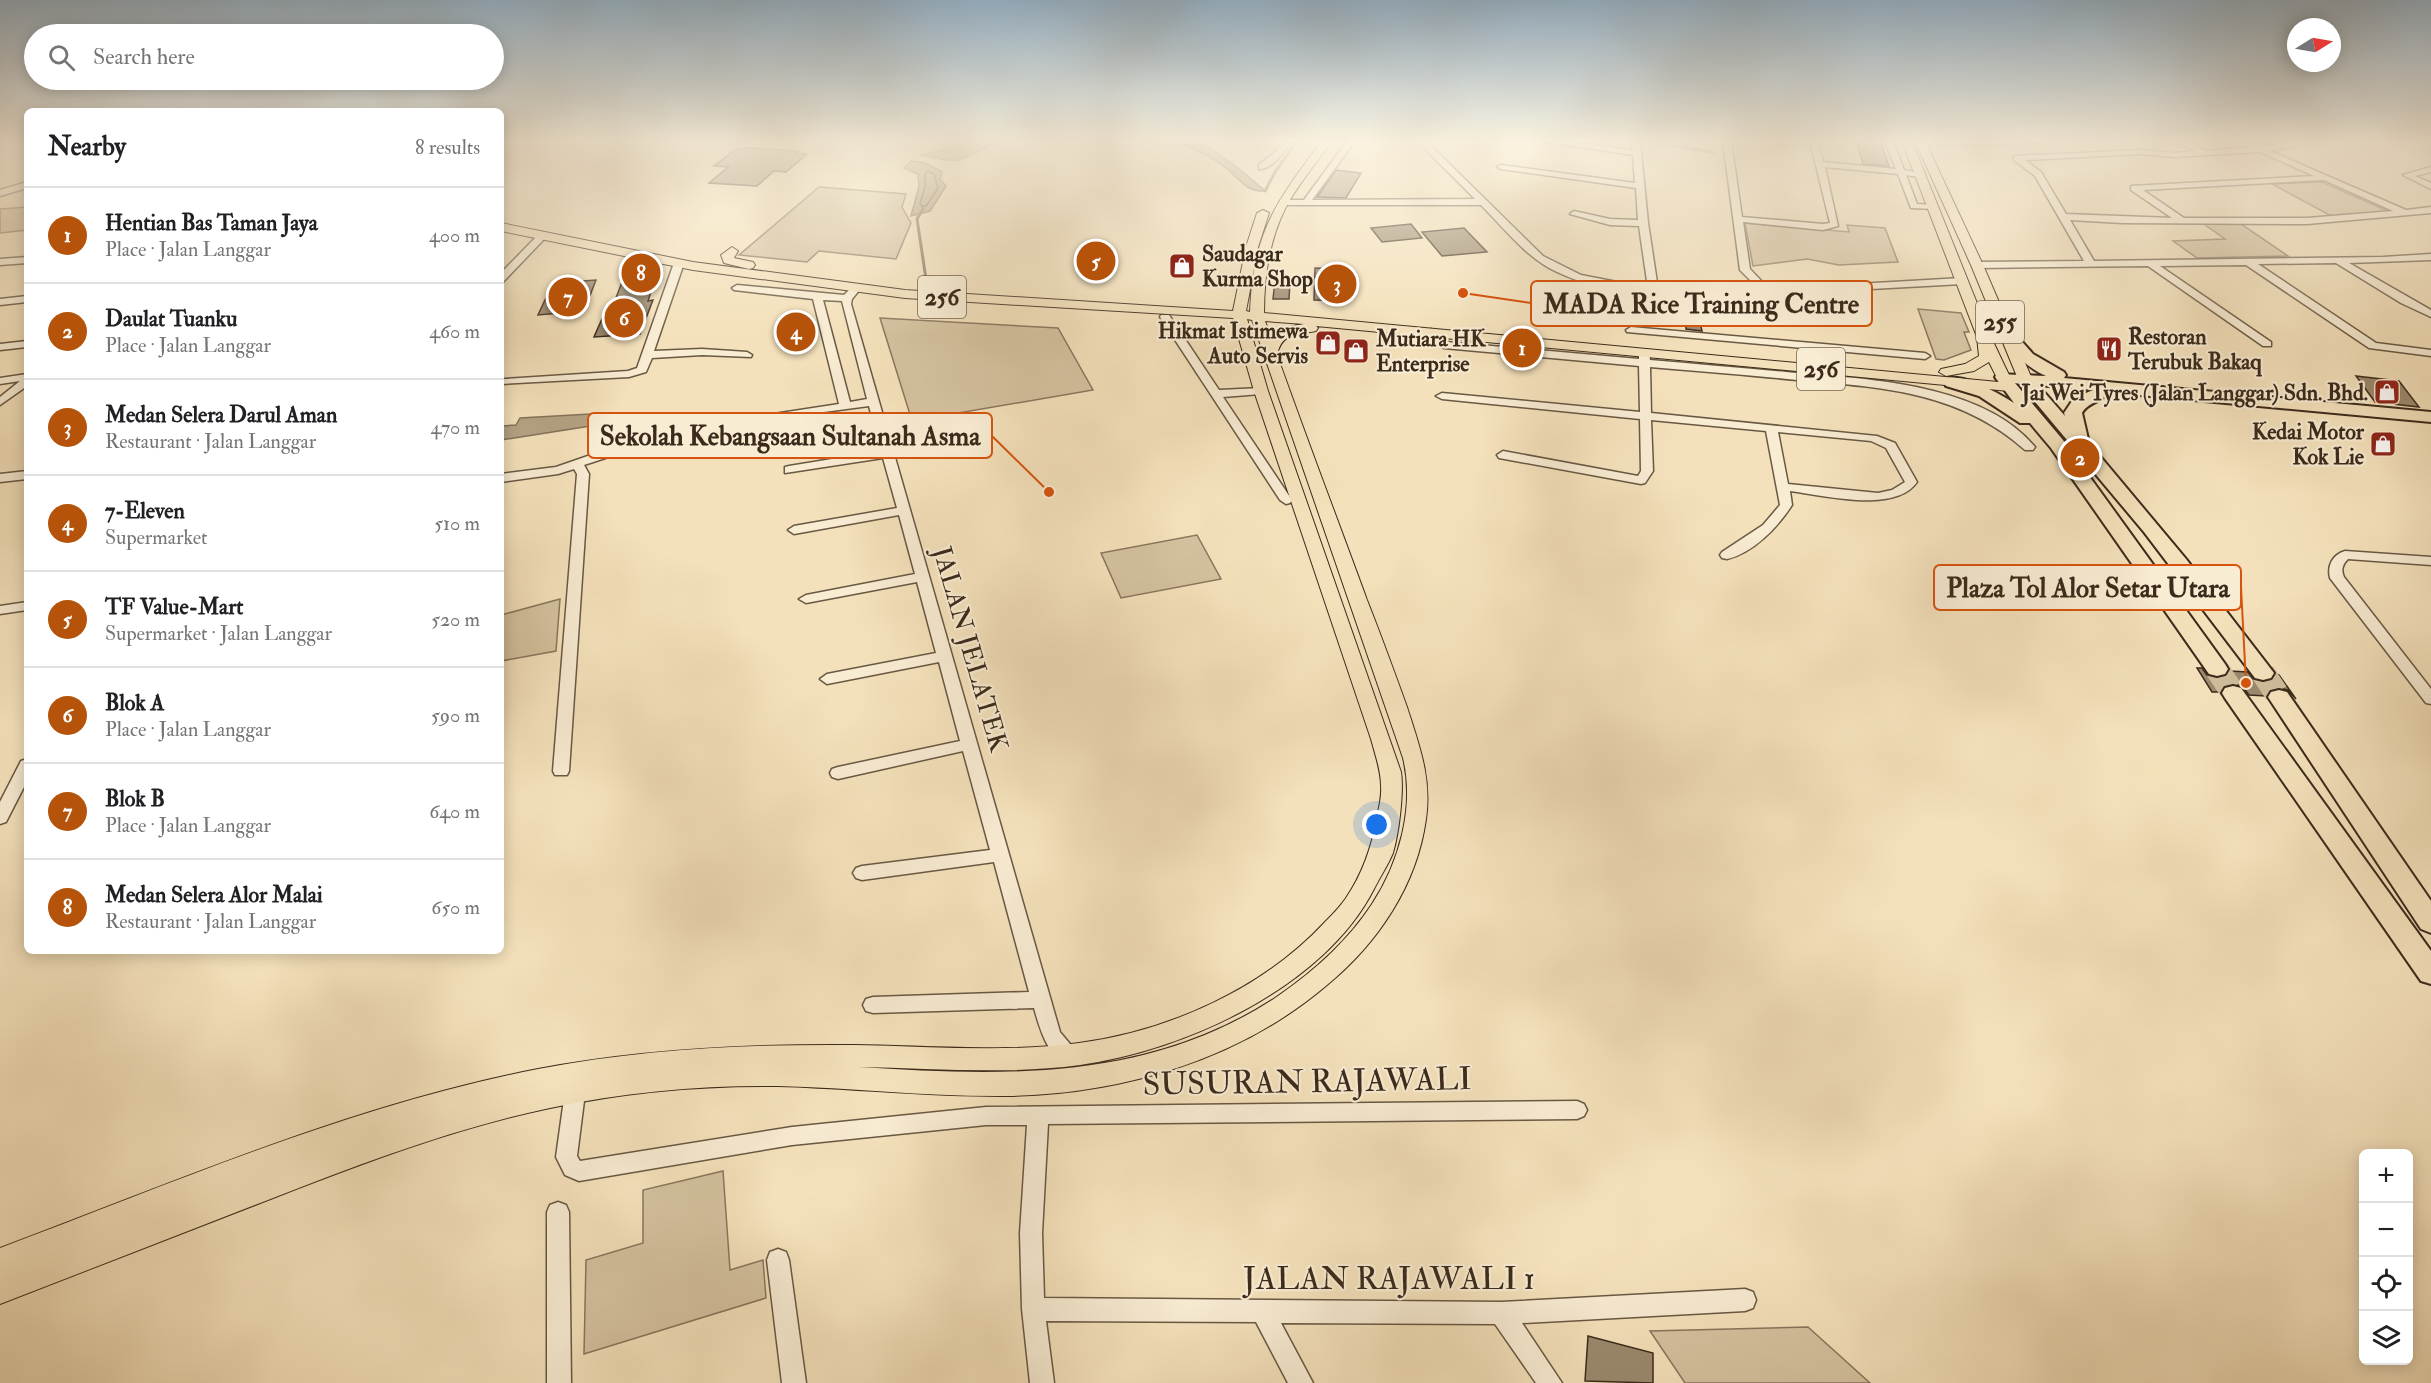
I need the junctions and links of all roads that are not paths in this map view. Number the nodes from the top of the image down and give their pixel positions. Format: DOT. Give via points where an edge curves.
graph roads {
  1 [pos="1267,206"];
  2 [pos="1282,206"];
  3 [pos="1485,206"];
  4 [pos="1641,206"];
  5 [pos="1735,206"];
  6 [pos="1830,206"];
  7 [pos="1914,206"];
  8 [pos="1949,206"];
  9 [pos="2057,206"];
  10 [pos="2160,206"];
  11 [pos="2388,206"];
  12 [pos="1933,207"];
  13 [pos="2431,210"];
  14 [pos="2406,213"];
  15 [pos="1574,214"];
  16 [pos="2064,217"];
  17 [pos="504,219"];
  18 [pos="1737,219"];
  19 [pos="2182,220"];
  20 [pos="1643,223"];
  21 [pos="504,228"];
  22 [pos="543,235"];
  23 [pos="13,249"];
  24 [pos="1950,250"];
  25 [pos="732,251"];
  26 [pos="2431,257"];
  27 [pos="24,260"];
  28 [pos="2247,261"];
  29 [pos="2339,261"];
  30 [pos="0,262"];
  31 [pos="679,263"];
  32 [pos="2150,263"];
  33 [pos="2091,264"];
  34 [pos="1977,265"];
  35 [pos="771,270"];
  36 [pos="504,276"];
  37 [pos="1961,278"];
  38 [pos="737,288"];
  39 [pos="1653,290"];
  40 [pos="851,293"];
  41 [pos="1768,293"];
  42 [pos="817,297"];
  43 [pos="24,299"];
  44 [pos="0,302"];
  45 [pos="1239,310"];
  46 [pos="1257,311"];
  47 [pos="1193,312"];
  48 [pos="2431,314"];
  49 [pos="1165,317"];
  50 [pos="1376,327"];
  51 [pos="2003,330"];
  52 [pos="1431,332"];
  53 [pos="1982,333"];
  54 [pos="24,344"];
  55 [pos="2267,344"];
  56 [pos="1639,346"];
  57 [pos="0,347"];
  58 [pos="2431,353"];
  59 [pos="1825,354"];
  60 [pos="747,355"];
  61 [pos="648,356"];
  62 [pos="1260,356"];
  63 [pos="1925,356"];
  64 [pos="1949,377"];
  65 [pos="24,379"];
  66 [pos="0,381"];
  67 [pos="24,382"];
  68 [pos="505,382"];
  69 [pos="2006,382"];
  70 [pos="2028,383"];
  71 [pos="2096,389"];
  72 [pos="1261,391"];
  73 [pos="1215,394"];
  74 [pos="1442,396"];
  75 [pos="0,402"];
  76 [pos="873,402"];
  77 [pos="845,406"];
  78 [pos="1647,415"];
  79 [pos="2431,417"];
  80 [pos="761,419"];
  81 [pos="2431,427"];
  82 [pos="1771,428"];
  83 [pos="646,444"];
  84 [pos="2057,444"];
  85 [pos="2083,446"];
  86 [pos="2029,447"];
  87 [pos="888,454"];
  88 [pos="1503,456"];
  89 [pos="577,462"];
  90 [pos="789,470"];
  91 [pos="24,475"];
  92 [pos="0,478"];
  93 [pos="504,478"];
  94 [pos="1641,480"];
  95 [pos="1783,487"];
  96 [pos="1625,491"];
  97 [pos="1286,500"];
  98 [pos="904,510"];
  99 [pos="794,530"];
  100 [pos="1728,555"];
  101 [pos="2431,561"];
  102 [pos="922,578"];
  103 [pos="806,599"];
  104 [pos="24,606"];
  105 [pos="0,610"];
  106 [pos="945,656"];
  107 [pos="2217,669"];
  108 [pos="2263,673"];
  109 [pos="827,679"];
  110 [pos="2233,693"];
  111 [pos="2279,697"];
  112 [pos="2431,699"];
  113 [pos="969,744"];
  114 [pos="24,771"];
  115 [pos="561,771"];
  116 [pos="838,773"];
  117 [pos="0,818"];
  118 [pos="1001,855"];
  119 [pos="862,873"];
  120 [pos="2431,922"];
  121 [pos="2431,973"];
  122 [pos="1041,1000"];
  123 [pos="873,1005"];
  124 [pos="1049,1028"];
  125 [pos="1070,1056"];
  126 [pos="1038,1059"];
  127 [pos="576,1082"];
  128 [pos="1577,1110"];
  129 [pos="1038,1115"];
  130 [pos="558,1212"];
  131 [pos="778,1260"];
  132 [pos="0,1262"];
  133 [pos="0,1289"];
  134 [pos="1745,1300"];
  135 [pos="1033,1309"];
  136 [pos="1262,1310"];
  137 [pos="1501,1313"];
  138 [pos="559,1383"];
  139 [pos="794,1383"];
  140 [pos="1042,1383"];
  141 [pos="1301,1383"];
  142 [pos="1550,1383"];
  1 -- 45 [label="main road" via="1252,247"];
  2 -- 46 [label="main road" via="1266,248"];
  3 -- 39 [label="street" via="1539,258 1555,268 1592,281"];
  4 -- 20 [label="street"];
  5 -- 18 [label="street"];
  6 -- 18 [label="street" via="1835,224 1823,227"];
  7 -- 12 [label="street"];
  8 -- 34 [label="main road, 255"];
  9 -- 16 [label="street"];
  10 -- 19 [label="street"];
  11 -- 14 [label="street"];
  12 -- 24 [label="main road, 255"];
  13 -- 14 [label="street"];
  14 -- 19 [label="street" via="2307,221"];
  15 -- 20 [label="street" via="1610,222"];
  16 -- 19 [label="street"];
  16 -- 33 [label="street"];
  17 -- 35 [label="main road, 256"];
  18 -- 41 [label="street" via="1745,270"];
  20 -- 39 [label="street"];
  21 -- 22 [label="main road, 256"];
  22 -- 31 [label="main road, 256"];
  22 -- 36 [label="street"];
  23 -- 30 [label="street"];
  24 -- 34 [label="main road"];
  24 -- 37 [label="main road, 255"];
  25 -- 35 [label="main road" via="728,260"];
  26 -- 29 [label="street"];
  27 -- 30 [label="street"];
  28 -- 29 [label="street"];
  28 -- 32 [label="street"];
  28 -- 58 [label="street" via="2373,346"];
  29 -- 48 [label="street"];
  31 -- 40 [label="main road, 256"];
  31 -- 61 [label="street"];
  32 -- 33 [label="street"];
  32 -- 55 [label="street"];
  33 -- 34 [label="street"];
  34 -- 37 [label="main road" via="1966,269"];
  34 -- 51 [label="main road, 255"];
  35 -- 45 [label="main road, 256" via="975,293"];
  37 -- 41 [label="street"];
  37 -- 53 [label="main road, 255"];
  38 -- 42 [label="street"];
  39 -- 41 [label="street" via="1710,295"];
  40 -- 42 [label="street"];
  40 -- 47 [label="main road, 256"];
  40 -- 76 [label="street, JALAN JELATEK" via="846,304"];
  42 -- 77 [label="street"];
  43 -- 44 [label="street"];
  45 -- 46 [label="main road, 256"];
  45 -- 47 [label="main road, 256"];
  45 -- 62 [label="main road"];
  46 -- 50 [label="main road, 256"];
  46 -- 56 [label="main road, 256"];
  46 -- 62 [label="main road"];
  47 -- 62 [label="main road" via="1234,334"];
  49 -- 73 [label="street"];
  50 -- 52 [label="main road, 256"];
  50 -- 62 [label="main road" via="1290,331"];
  51 -- 70 [label="main road, 255"];
  51 -- 71 [label="highway" via="2033,364"];
  52 -- 56 [label="main road, 256"];
  52 -- 56 [label="street" via="1430,340 1444,345"];
  53 -- 64 [label="main road" via="1986,358"];
  53 -- 69 [label="main road, 255"];
  54 -- 57 [label="street"];
  56 -- 59 [label="main road, 256"];
  56 -- 64 [label="main road, 256"];
  56 -- 78 [label="street"];
  56 -- 86 [label="street" via="1920,391 1968,405 1992,417"];
  59 -- 63 [label="street"];
  59 -- 64 [label="main road, 256"];
  60 -- 61 [label="street" via="702,352"];
  61 -- 68 [label="street" via="642,370 628,375"];
  62 -- 72 [label="main road"];
  62 -- 127 [label="main road" via="1384,669 1416,767 1416,815 1405,864 1380,912 1342,958 1291,1001 1237,1033 1193,1052 1118,1073 1035,1083 771,1075"];
  64 -- 69 [label="main road, 256"];
  64 -- 84 [label="highway" via="1985,392"];
  65 -- 66 [label="street"];
  67 -- 75 [label="street"];
  69 -- 70 [label="highway, 256"];
  69 -- 84 [label="highway"];
  70 -- 71 [label="highway, 256"];
  70 -- 85 [label="highway"];
  71 -- 79 [label="highway, 256"];
  71 -- 81 [label="highway, 256"];
  71 -- 85 [label="highway" via="2073,413"];
  72 -- 73 [label="street"];
  72 -- 125 [label="main road" via="1390,770 1393,790 1387,834 1369,879 1339,923 1273,982 1235,1005 1182,1028 1112,1049"];
  73 -- 97 [label="street"];
  74 -- 78 [label="street"];
  76 -- 77 [label="street"];
  76 -- 87 [label="street, JALAN JELATEK"];
  77 -- 80 [label="street"];
  78 -- 82 [label="street"];
  78 -- 94 [label="street" via="1647,471"];
  82 -- 95 [label="street"];
  82 -- 95 [label="street" via="1884,441 1896,451 1911,482 1893,494 1878,497"];
  83 -- 89 [label="street"];
  84 -- 107 [label="highway"];
  85 -- 108 [label="highway"];
  87 -- 90 [label="street"];
  87 -- 98 [label="street, JALAN JELATEK"];
  88 -- 94 [label="street"];
  89 -- 93 [label="street" via="558,470"];
  89 -- 115 [label="street" via="583,474"];
  91 -- 92 [label="street"];
  94 -- 96 [label="street"];
  95 -- 100 [label="street" via="1786,505 1778,519"];
  98 -- 99 [label="street"];
  98 -- 102 [label="street, JALAN JELATEK"];
  101 -- 112 [label="street" via="2345,555 2337,562 2335,571"];
  102 -- 103 [label="street"];
  102 -- 106 [label="street, JALAN JELATEK"];
  104 -- 105 [label="street"];
  106 -- 109 [label="street"];
  106 -- 113 [label="street, JALAN JELATEK"];
  110 -- 121 [label="highway"];
  111 -- 120 [label="highway"];
  113 -- 116 [label="street"];
  113 -- 118 [label="street, JALAN JELATEK"];
  114 -- 117 [label="street"];
  118 -- 119 [label="street"];
  118 -- 122 [label="street, JALAN JELATEK"];
  122 -- 123 [label="street"];
  122 -- 124 [label="street, JALAN JELATEK"];
  124 -- 125 [label="street, JALAN JELATEK" via="1056,1044"];
  124 -- 126 [label="street"];
  125 -- 126 [label="main road"];
  126 -- 127 [label="main road" via="709,1058 648,1063"];
  127 -- 129 [label="street, SUSURAN RAJAWALI" via="566,1157 572,1168 579,1171 721,1146 857,1128"];
  127 -- 132 [label="main road" via="467,1096 358,1128"];
  127 -- 133 [label="main road" via="415,1133"];
  128 -- 129 [label="street, SUSURAN RAJAWALI"];
  129 -- 135 [label="street" via="1031,1233"];
  130 -- 138 [label="street"];
  131 -- 139 [label="street"];
  134 -- 137 [label="street, JALAN RAJAWALI 1"];
  135 -- 136 [label="street, JALAN RAJAWALI 1"];
  135 -- 140 [label="street"];
  136 -- 137 [label="street, JALAN RAJAWALI 1"];
  136 -- 141 [label="street"];
  137 -- 142 [label="street"];
}
